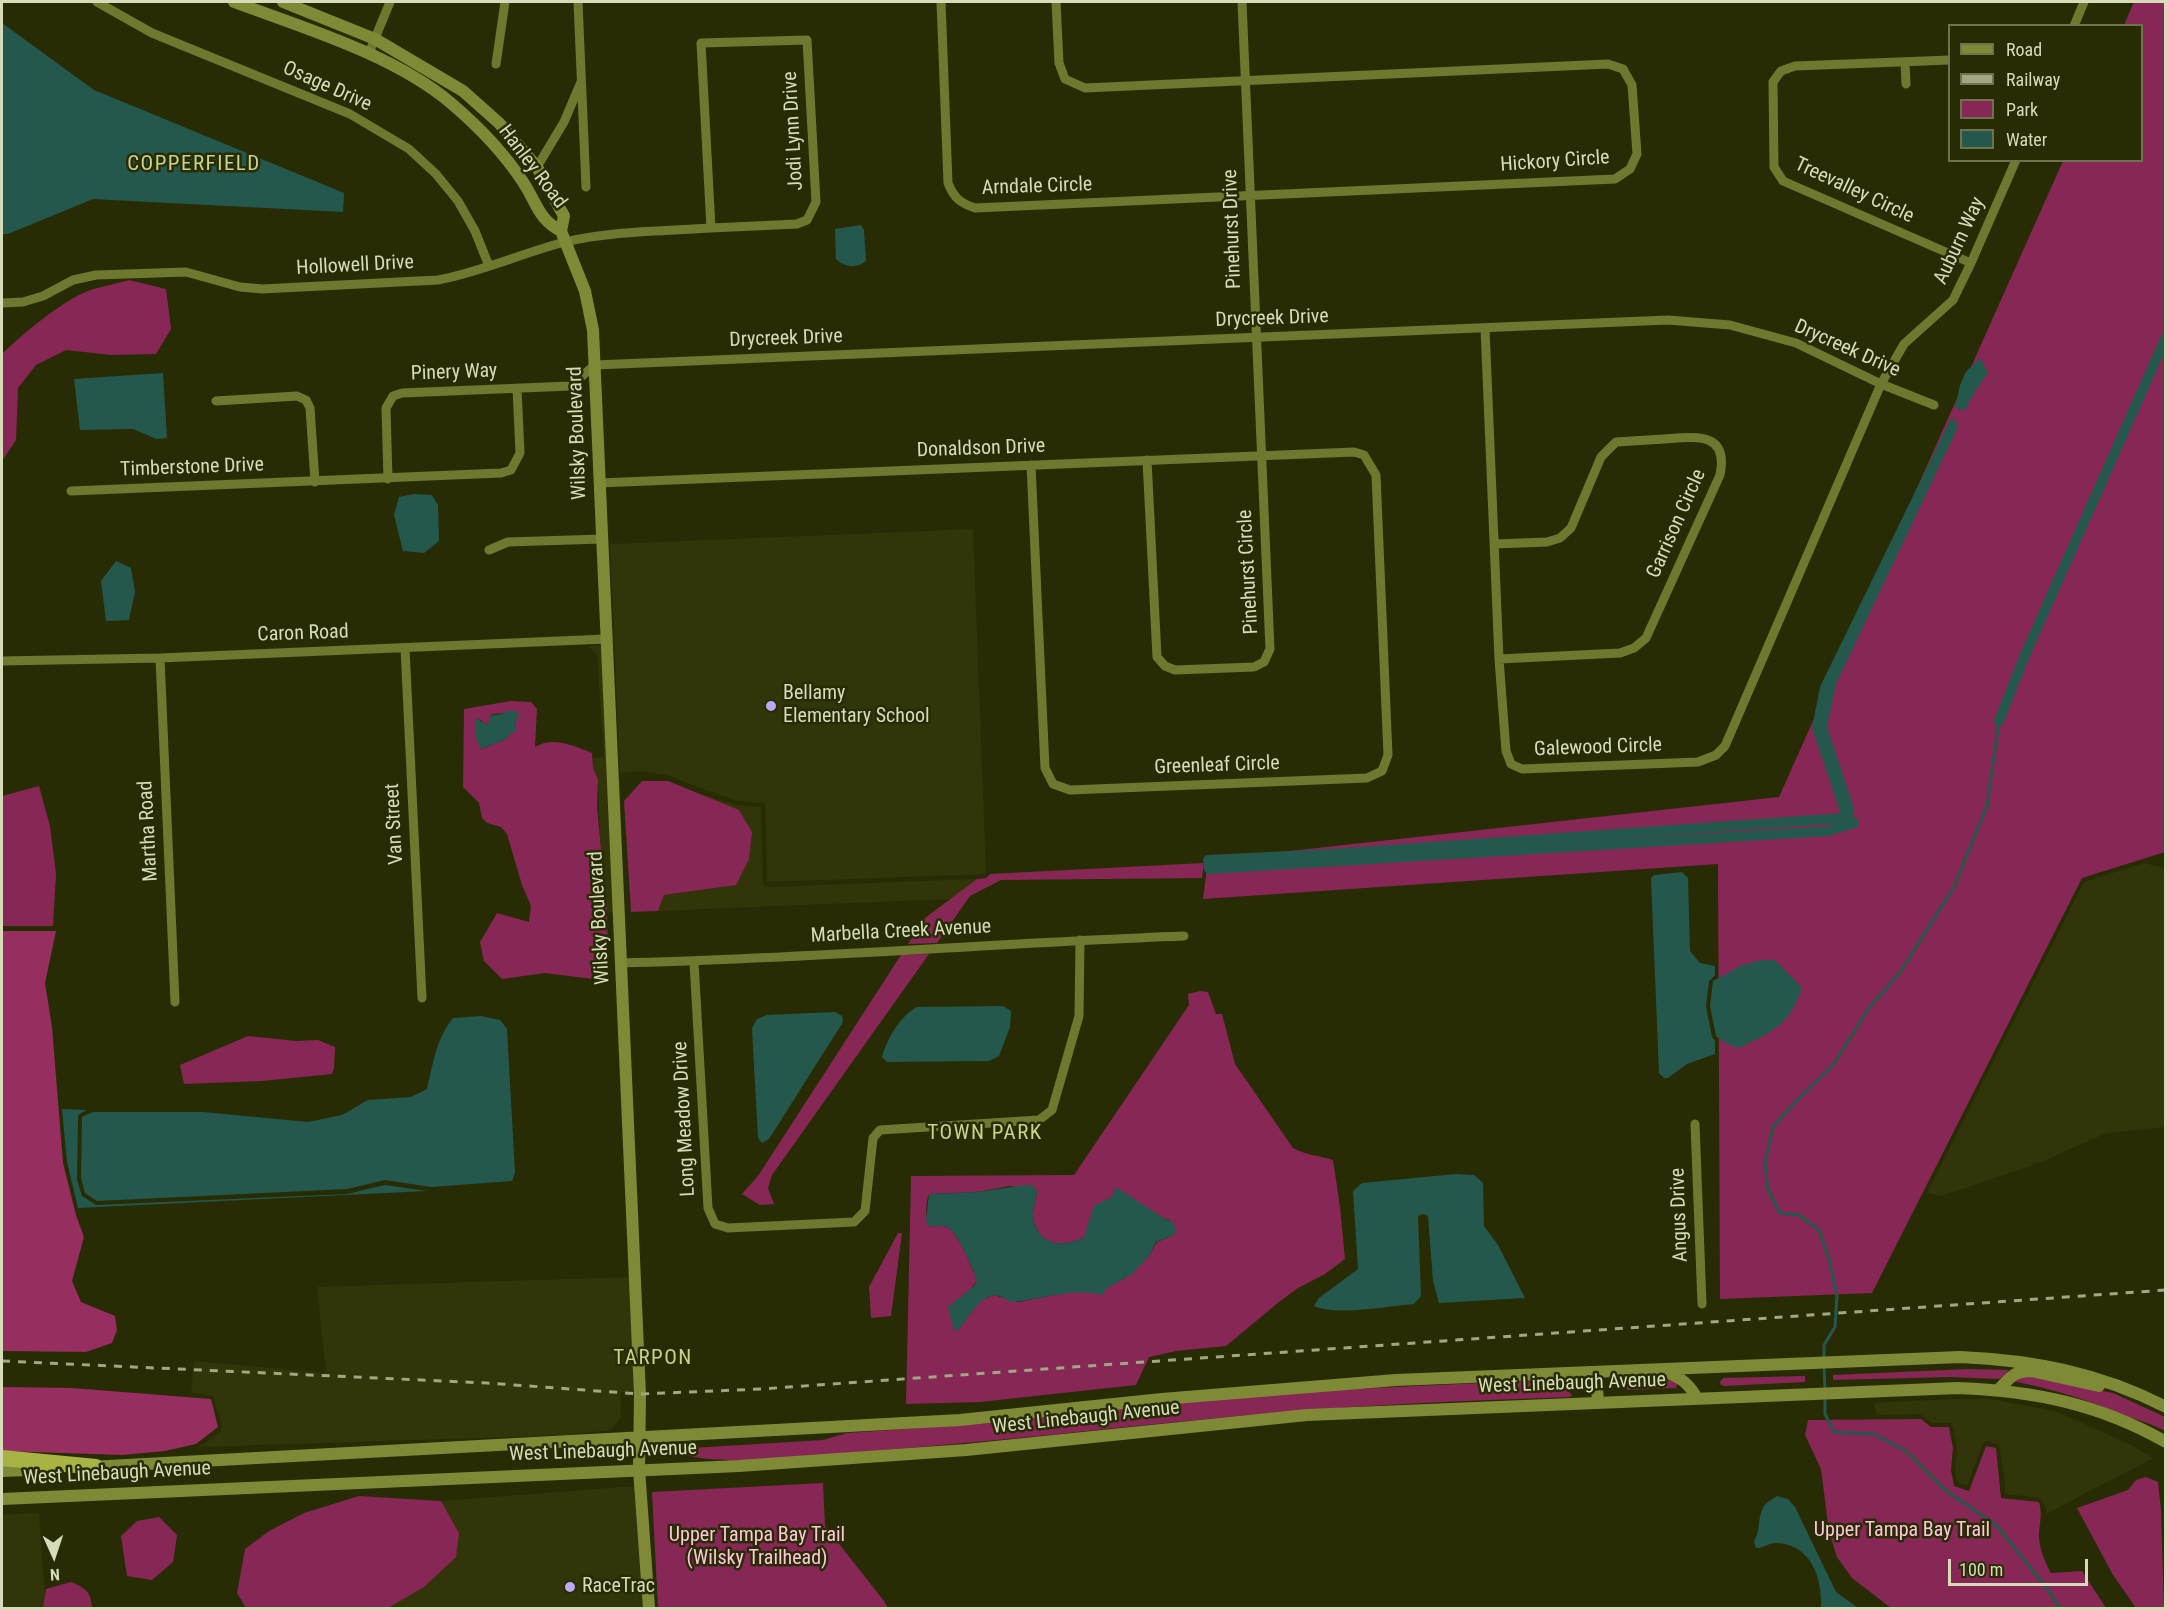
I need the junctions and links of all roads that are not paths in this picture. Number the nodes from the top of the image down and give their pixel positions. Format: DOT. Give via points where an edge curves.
graph roads {
  1 [pos="98,2"];
  2 [pos="234,2"];
  3 [pos="283,2"];
  4 [pos="390,2"];
  5 [pos="505,2"];
  6 [pos="578,2"];
  7 [pos="941,2"];
  8 [pos="1056,2"];
  9 [pos="1242,2"];
  10 [pos="2084,2"];
  11 [pos="2075,24"];
  12 [pos="375,39"];
  13 [pos="369,53"];
  14 [pos="1948,60"];
  15 [pos="1905,62"];
  16 [pos="496,64"];
  17 [pos="582,80"];
  18 [pos="1245,80"];
  19 [pos="1906,84"];
  20 [pos="2015,162"];
  21 [pos="537,167"];
  22 [pos="586,187"];
  23 [pos="1250,196"];
  24 [pos="711,228"];
  25 [pos="564,237"];
  26 [pos="1971,263"];
  27 [pos="489,266"];
  28 [pos="2,303"];
  29 [pos="1485,328"];
  30 [pos="1256,338"];
  31 [pos="595,365"];
  32 [pos="1881,384"];
  33 [pos="517,388"];
  34 [pos="216,401"];
  35 [pos="1934,405"];
  36 [pos="1364,455"];
  37 [pos="1261,456"];
  38 [pos="1147,460"];
  39 [pos="1031,465"];
  40 [pos="388,479"];
  41 [pos="315,482"];
  42 [pos="600,483"];
  43 [pos="71,491"];
  44 [pos="602,539"];
  45 [pos="1495,544"];
  46 [pos="489,550"];
  47 [pos="606,639"];
  48 [pos="405,648"];
  49 [pos="160,658"];
  50 [pos="1499,660"];
  51 [pos="2,661"];
  52 [pos="1184,936"];
  53 [pos="1080,940"];
  54 [pos="694,962"];
  55 [pos="621,963"];
  56 [pos="422,998"];
  57 [pos="175,1002"];
  58 [pos="1695,1124"];
  59 [pos="1702,1304"];
  60 [pos="1657,1370"];
  61 [pos="1596,1373"];
  62 [pos="1999,1389"];
  63 [pos="2124,1389"];
  64 [pos="1696,1400"];
  65 [pos="1598,1403"];
  66 [pos="2166,1407"];
  67 [pos="640,1438"];
  68 [pos="2166,1442"];
  69 [pos="2,1458"];
  70 [pos="96,1467"];
  71 [pos="639,1469"];
  72 [pos="2,1471"];
  73 [pos="2,1499"];
  74 [pos="649,1608"];
  1 -- 27 [label="street, Osage Drive" via="152,33 350,114 409,149 458,201"];
  2 -- 13 [label="main road, Hanley Road"];
  3 -- 12 [label="main road, Hanley Road"];
  4 -- 12 [label="street"];
  5 -- 16 [label="street"];
  6 -- 17 [label="street"];
  7 -- 23 [label="street, Arndale Circle" via="948,183 953,196 962,204 975,208"];
  8 -- 18 [label="street" via="1059,63 1065,79 1085,88"];
  9 -- 18 [label="street, Pinehurst Drive"];
  10 -- 11 [label="street"];
  12 -- 13 [label="street"];
  12 -- 21 [label="main road, Hanley Road" via="463,91 499,123"];
  13 -- 25 [label="main road, Hanley Road" via="451,103 495,147 523,182 547,224"];
  14 -- 15 [label="street, Treevalley Circle"];
  15 -- 19 [label="street"];
  15 -- 26 [label="street, Treevalley Circle" via="1795,66 1781,71 1773,82 1774,167 1783,181"];
  17 -- 21 [label="street" via="564,122"];
  17 -- 22 [label="street"];
  18 -- 23 [label="street, Pinehurst Drive"];
  18 -- 23 [label="street, Hickory Circle" via="1608,64 1623,69 1632,85 1637,154 1630,170 1615,179"];
  20 -- 26 [label="street, Auburn Way"];
  21 -- 25 [label="main road, Hanley Road" via="564,216"];
  23 -- 30 [label="street, Pinehurst Drive"];
  24 -- 24 [label="street, Jodi Lynn Drive" via="797,224 807,220 816,202 807,40 701,43"];
  24 -- 25 [label="street, Hollowell Drive"];
  25 -- 27 [label="street, Hollowell Drive"];
  25 -- 31 [label="main road, Wilsky Boulevard" via="588,302"];
  26 -- 32 [label="street, Auburn Way" via="1953,300 1904,344"];
  27 -- 28 [label="street, Hollowell Drive" via="438,280 262,289 186,272 96,275 73,280 23,302"];
  29 -- 30 [label="street, Drycreek Drive"];
  29 -- 32 [label="street, Drycreek Drive" via="1668,320 1730,325 1796,343"];
  29 -- 45 [label="street, Galewood Circle"];
  30 -- 31 [label="street, Drycreek Drive"];
  30 -- 37 [label="street, Pinehurst Drive"];
  31 -- 33 [label="street, Pinery Way" via="570,386"];
  31 -- 42 [label="main road, Wilsky Boulevard"];
  32 -- 35 [label="street, Drycreek Drive"];
  32 -- 50 [label="street, Galewood Circle" via="1725,746 1716,755 1698,762 1522,769 1511,764 1506,751"];
  33 -- 40 [label="street" via="520,453 511,470"];
  33 -- 40 [label="street, Pinery Way" via="393,396 386,408"];
  34 -- 41 [label="street" via="297,396 306,400 310,408"];
  36 -- 37 [label="street, Donaldson Drive" via="1354,452"];
  36 -- 39 [label="street, Greenleaf Circle" via="1376,476 1388,754 1382,771 1367,778 1070,790 1053,784 1045,768"];
  37 -- 38 [label="street, Donaldson Drive"];
  37 -- 38 [label="street, Pinehurst Circle" via="1270,650 1264,662 1254,667 1175,670 1157,657"];
  38 -- 39 [label="street, Donaldson Drive"];
  39 -- 42 [label="street, Donaldson Drive"];
  40 -- 41 [label="street"];
  41 -- 43 [label="street, Timberstone Drive"];
  42 -- 44 [label="main road, Wilsky Boulevard"];
  44 -- 46 [label="street" via="508,542"];
  44 -- 47 [label="main road, Wilsky Boulevard"];
  45 -- 50 [label="street, Galewood Circle"];
  45 -- 50 [label="street, Garrison Circle" via="1547,543 1572,528 1601,458 1616,442 1700,436 1716,445 1723,461 1646,638 1620,654"];
  47 -- 48 [label="street, Caron Road"];
  47 -- 55 [label="main road, Wilsky Boulevard"];
  48 -- 49 [label="street, Caron Road"];
  48 -- 56 [label="street, Van Street"];
  49 -- 51 [label="street, Caron Road"];
  49 -- 57 [label="street, Martha Road"];
  52 -- 53 [label="street, Marbella Creek Avenue"];
  53 -- 54 [label="street, Marbella Creek Avenue"];
  53 -- 54 [label="street, Long Meadow Drive" via="1079,1016 1052,1110 1039,1120 880,1130 873,1138 865,1211 854,1222 728,1228 715,1224 708,1208"];
  54 -- 55 [label="street, Marbella Creek Avenue"];
  55 -- 67 [label="main road, Wilsky Boulevard"];
  58 -- 59 [label="street, Angus Drive"];
  60 -- 61 [label="main road, West Linebaugh Avenue"];
  60 -- 63 [label="main road, West Linebaugh Avenue" via="1960,1357 2041,1364"];
  60 -- 64 [label="main road" via="1684,1380"];
  61 -- 65 [label="main road"];
  61 -- 67 [label="main road, West Linebaugh Avenue" via="1396,1380 960,1420"];
  62 -- 63 [label="main road" via="2020,1371 2031,1371"];
  62 -- 64 [label="main road, West Linebaugh Avenue"];
  62 -- 68 [label="main road, West Linebaugh Avenue" via="2112,1415"];
  63 -- 66 [label="main road, West Linebaugh Avenue"];
  64 -- 65 [label="main road, West Linebaugh Avenue"];
  65 -- 71 [label="main road, West Linebaugh Avenue" via="1307,1415 966,1450"];
  67 -- 70 [label="main road, West Linebaugh Avenue"];
  67 -- 71 [label="main road, Wilsky Boulevard"];
  69 -- 70 [label="highway"];
  70 -- 72 [label="main road, West Linebaugh Avenue"];
  71 -- 73 [label="main road, West Linebaugh Avenue"];
  71 -- 74 [label="main road, Wilsky Boulevard"];
}
